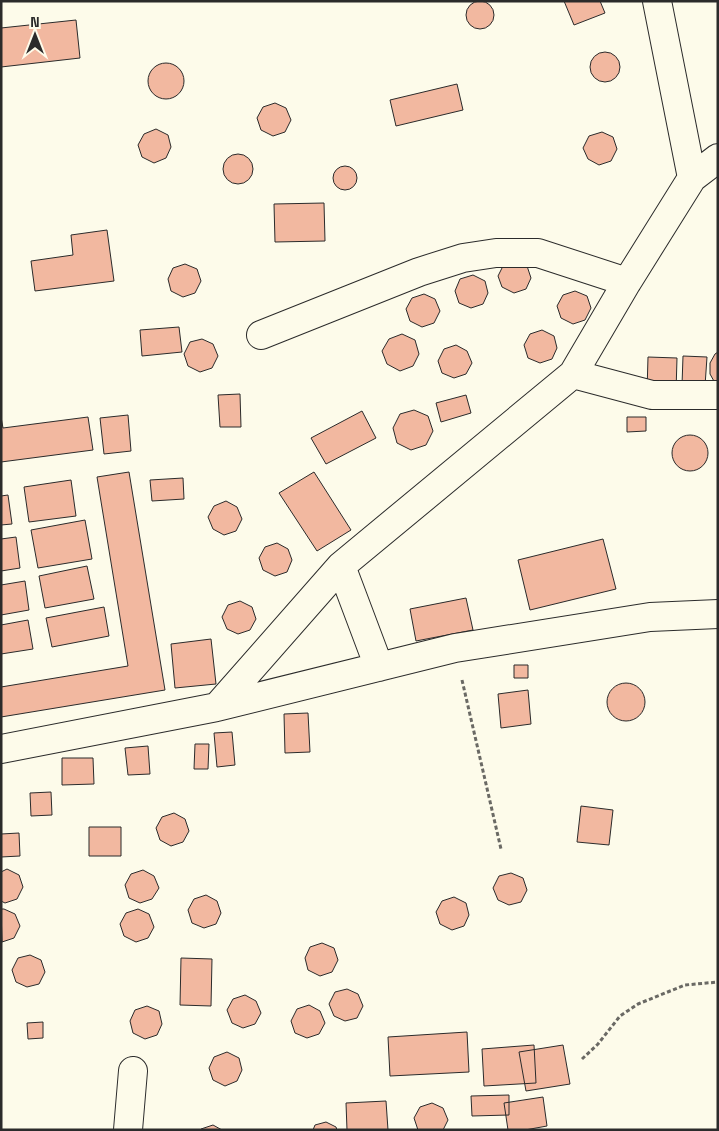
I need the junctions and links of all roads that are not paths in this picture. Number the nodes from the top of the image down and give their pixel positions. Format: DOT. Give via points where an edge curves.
graph roads {
  1 [pos="657,1"];
  2 [pos="718,158"];
  3 [pos="692,178"];
  4 [pos="627,282"];
  5 [pos="261,335"];
  6 [pos="573,374"];
  7 [pos="718,395"];
  8 [pos="341,566"];
  9 [pos="718,614"];
  10 [pos="379,667"];
  11 [pos="217,707"];
  12 [pos="1,749"];
  13 [pos="133,1071"];
  14 [pos="128,1130"];
  1 -- 3 [label="street"];
  2 -- 3 [label="street"];
  3 -- 4 [label="street"];
  4 -- 5 [label="street" via="538,253 496,253 463,258 419,272"];
  4 -- 6 [label="street"];
  6 -- 7 [label="street" via="652,395"];
  6 -- 8 [label="street"];
  8 -- 10 [label="street"];
  8 -- 11 [label="street"];
  9 -- 10 [label="street" via="650,617 455,648"];
  10 -- 11 [label="street"];
  11 -- 12 [label="street"];
  13 -- 14 [label="street"];
}
